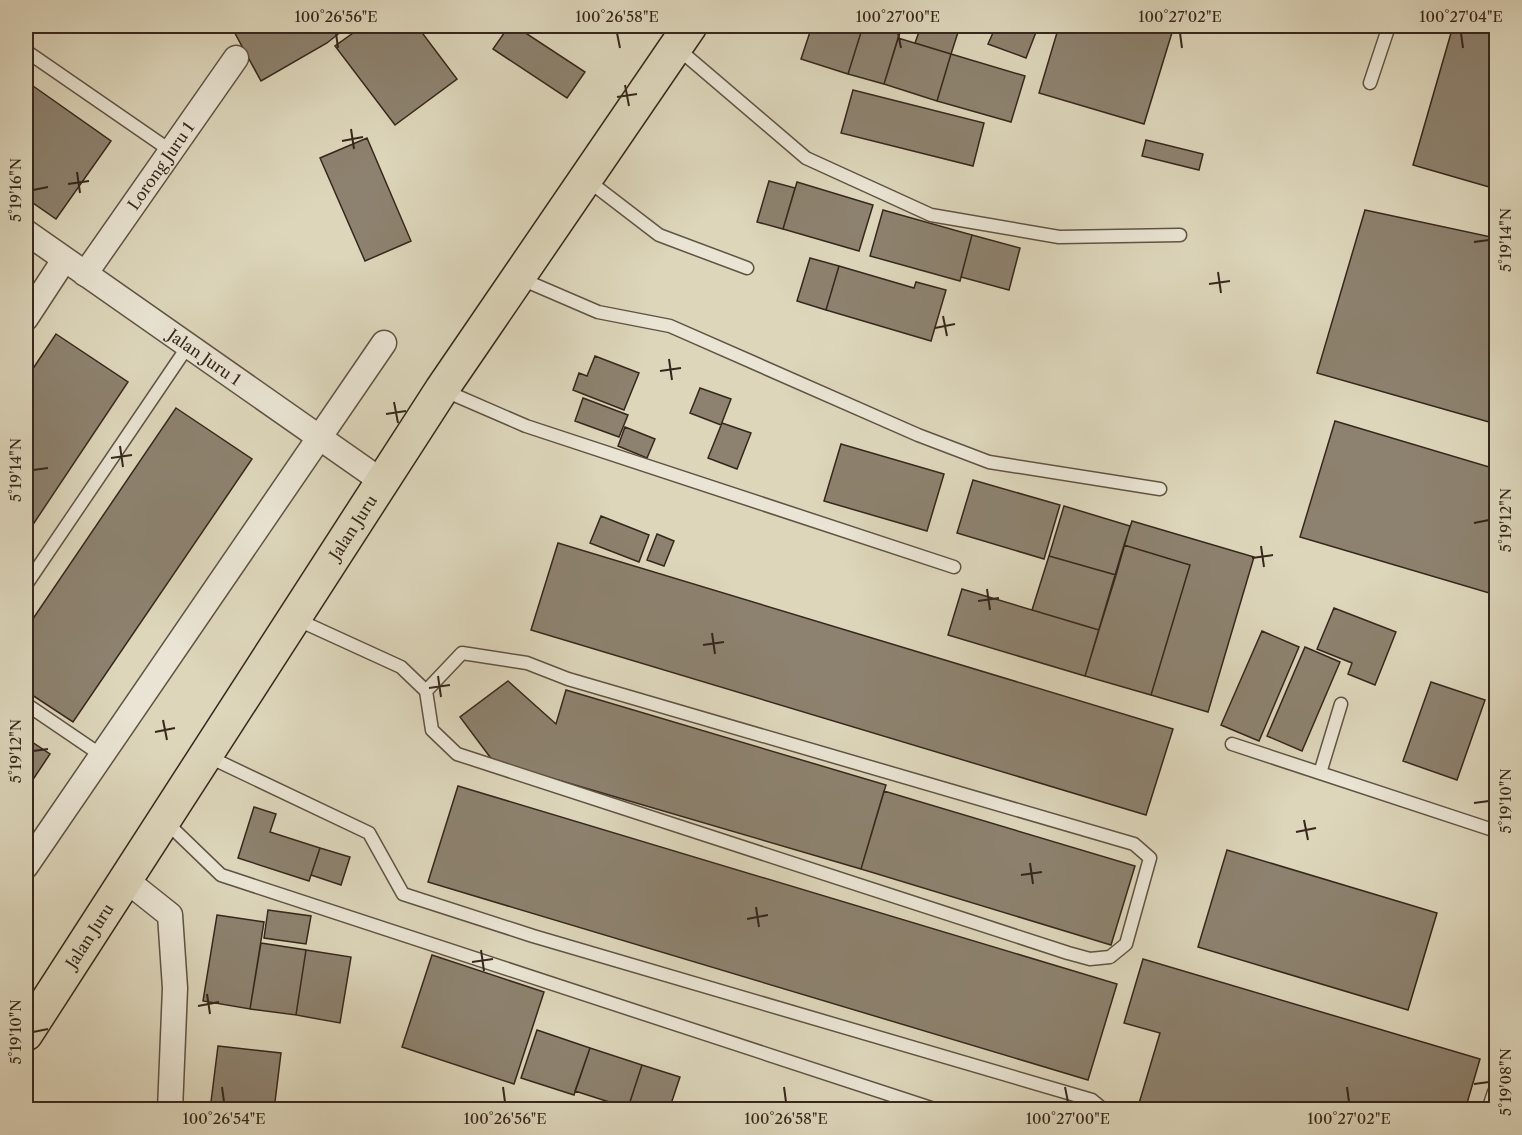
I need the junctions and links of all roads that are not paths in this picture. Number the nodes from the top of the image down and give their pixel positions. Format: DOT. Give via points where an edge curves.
graph roads {
  1 [pos="1389,26"];
  2 [pos="682,36"];
  3 [pos="26,51"];
  4 [pos="236,58"];
  5 [pos="1370,83"];
  6 [pos="171,151"];
  7 [pos="585,178"];
  8 [pos="26,232"];
  9 [pos="1180,235"];
  10 [pos="64,260"];
  11 [pos="747,268"];
  12 [pos="85,274"];
  13 [pos="518,277"];
  14 [pos="26,318"];
  15 [pos="384,343"];
  16 [pos="188,346"];
  17 [pos="442,389"];
  18 [pos="319,437"];
  19 [pos="383,482"];
  20 [pos="1160,489"];
  21 [pos="954,567"];
  22 [pos="26,585"];
  23 [pos="293,618"];
  24 [pos="426,691"];
  25 [pos="26,704"];
  26 [pos="1341,704"];
  27 [pos="1232,744"];
  28 [pos="101,755"];
  29 [pos="206,755"];
  30 [pos="1320,773"];
  31 [pos="164,820"];
  32 [pos="1497,831"];
  33 [pos="26,866"];
  34 [pos="126,880"];
  35 [pos="26,1034"];
  36 [pos="1494,1092"];
  37 [pos="170,1110"];
  38 [pos="937,1110"];
  39 [pos="1104,1110"];
  40 [pos="1488,1110"];
  1 -- 5 [label="lane"];
  2 -- 7 [label="main road, Jalan Juru"];
  2 -- 9 [label="lane" via="806,158 931,215 1059,237"];
  3 -- 6 [label="lane"];
  4 -- 6 [label="street, Lorong Juru 1"];
  6 -- 12 [label="street, Lorong Juru 1"];
  7 -- 11 [label="lane" via="659,235"];
  7 -- 13 [label="main road, Jalan Juru"];
  8 -- 10 [label="street, Jalan Juru 1"];
  10 -- 12 [label="street, Jalan Juru 1"];
  10 -- 14 [label="street"];
  12 -- 16 [label="street, Jalan Juru 1"];
  13 -- 17 [label="main road, Jalan Juru"];
  13 -- 20 [label="lane" via="598,312 670,326 876,418 989,462"];
  15 -- 18 [label="street"];
  16 -- 18 [label="street, Jalan Juru 1"];
  16 -- 22 [label="lane"];
  17 -- 19 [label="main road, Jalan Juru"];
  17 -- 21 [label="lane" via="526,426"];
  18 -- 19 [label="street, Jalan Juru 1"];
  18 -- 28 [label="street"];
  19 -- 23 [label="main road, Jalan Juru"];
  23 -- 24 [label="lane" via="401,667"];
  23 -- 29 [label="main road, Jalan Juru"];
  24 -- 24 [label="lane" via="432,730 457,754 1068,953 1090,959 1110,957 1126,944 1150,858 1134,844 568,679 527,663 462,653"];
  25 -- 28 [label="lane"];
  26 -- 30 [label="lane"];
  27 -- 30 [label="lane"];
  28 -- 33 [label="street"];
  29 -- 31 [label="main road, Jalan Juru"];
  29 -- 39 [label="lane" via="369,833 403,894 533,936 1092,1100"];
  30 -- 32 [label="lane"];
  31 -- 34 [label="main road, Jalan Juru"];
  31 -- 38 [label="lane" via="221,875"];
  34 -- 35 [label="main road, Jalan Juru"];
  34 -- 37 [label="street" via="170,915 175,988"];
  36 -- 40 [label="lane"];
}
